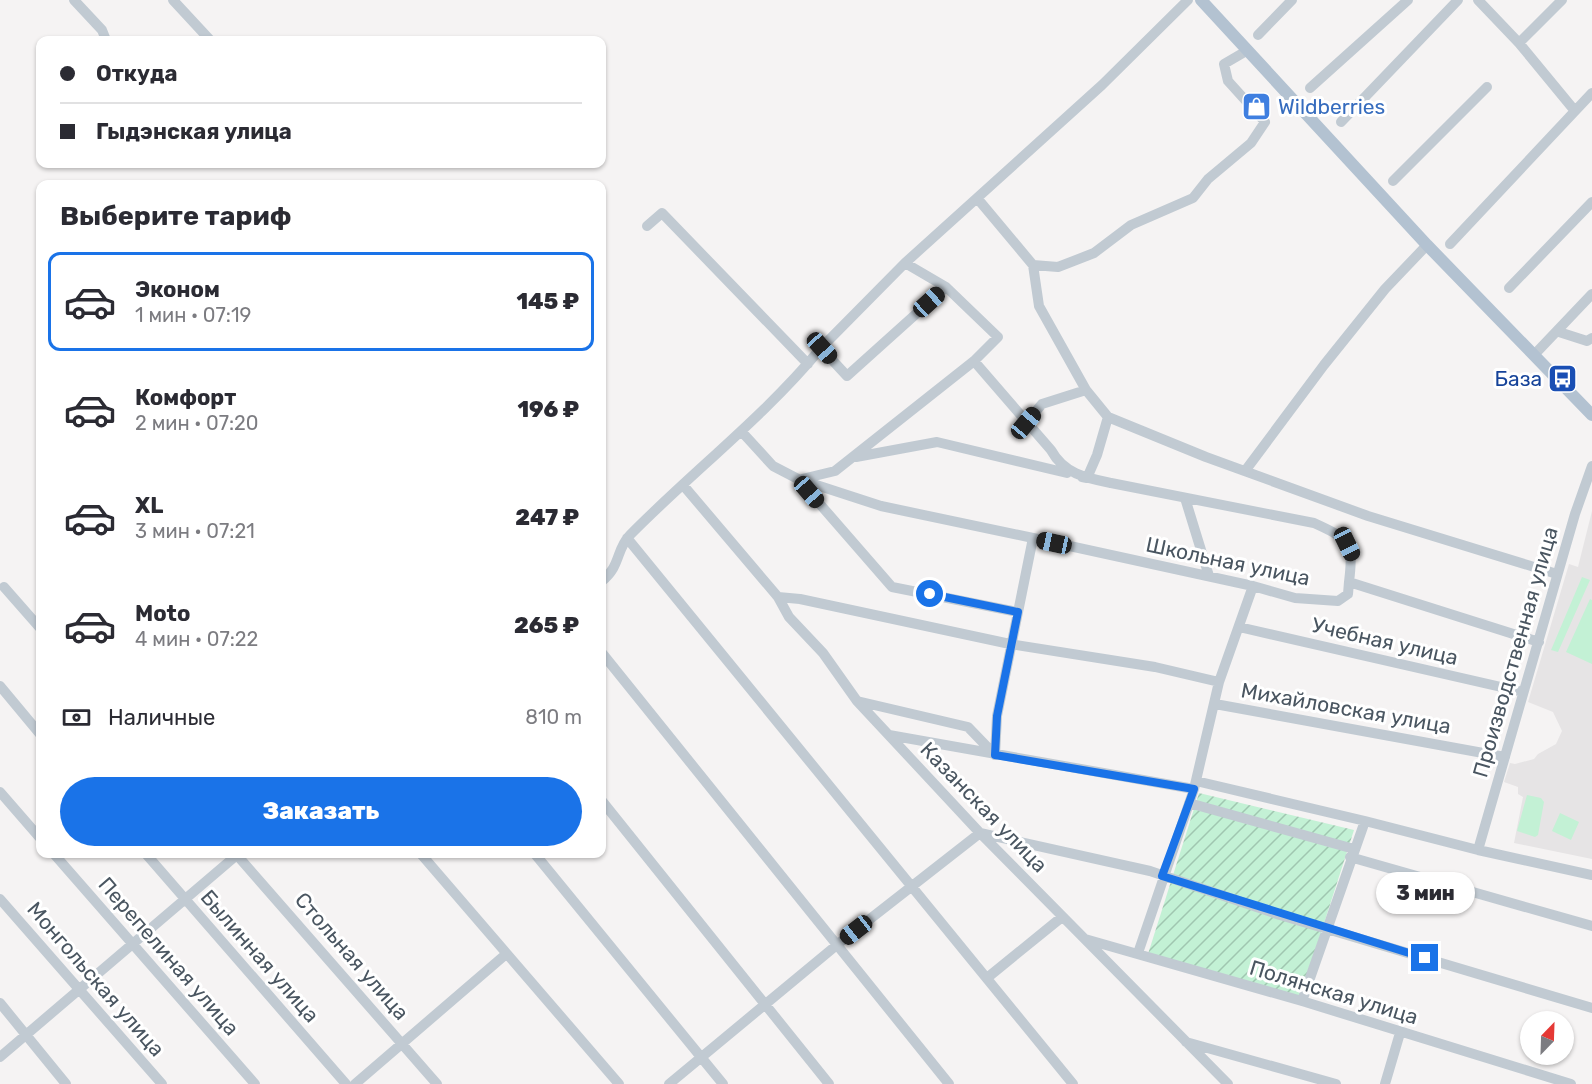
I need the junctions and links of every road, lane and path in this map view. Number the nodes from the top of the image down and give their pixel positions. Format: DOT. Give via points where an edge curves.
graph roads {
  1 [pos="74,0"];
  2 [pos="173,0"];
  3 [pos="1188,0"];
  4 [pos="1201,0"];
  5 [pos="1292,0"];
  6 [pos="1408,0"];
  7 [pos="1458,0"];
  8 [pos="1478,0"];
  9 [pos="1562,0"];
  10 [pos="1258,35"];
  11 [pos="104,36"];
  12 [pos="206,36"];
  13 [pos="1519,43"];
  14 [pos="1248,50"];
  15 [pos="1487,87"];
  16 [pos="1310,88"];
  17 [pos="1592,93"];
  18 [pos="1575,111"];
  19 [pos="1341,122"];
  20 [pos="1393,181"];
  21 [pos="976,198"];
  22 [pos="1592,202"];
  23 [pos="647,226"];
  24 [pos="1450,244"];
  25 [pos="1427,245"];
  26 [pos="904,263"];
  27 [pos="1033,265"];
  28 [pos="946,287"];
  29 [pos="1509,288"];
  30 [pos="1592,294"];
  31 [pos="1559,332"];
  32 [pos="1592,338"];
  33 [pos="822,348"];
  34 [pos="1534,355"];
  35 [pos="974,361"];
  36 [pos="808,364"];
  37 [pos="1086,390"];
  38 [pos="1592,415"];
  39 [pos="1108,417"];
  40 [pos="1026,423"];
  41 [pos="741,431"];
  42 [pos="853,458"];
  43 [pos="1592,466"];
  44 [pos="1245,471"];
  45 [pos="1087,478"];
  46 [pos="798,479"];
  47 [pos="683,485"];
  48 [pos="1185,498"];
  49 [pos="627,538"];
  50 [pos="1033,538"];
  51 [pos="1557,574"];
  52 [pos="1209,576"];
  53 [pos="606,578"];
  54 [pos="1349,582"];
  55 [pos="1252,586"];
  56 [pos="4,587"];
  57 [pos="778,597"];
  58 [pos="1018,612"];
  59 [pos="36,623"];
  60 [pos="1239,627"];
  61 [pos="1539,642"];
  62 [pos="1010,644"];
  63 [pos="606,658"];
  64 [pos="1219,682"];
  65 [pos="0,686"];
  66 [pos="1523,692"];
  67 [pos="857,701"];
  68 [pos="1215,704"];
  69 [pos="36,729"];
  70 [pos="889,735"];
  71 [pos="995,755"];
  72 [pos="1506,757"];
  73 [pos="1195,785"];
  74 [pos="0,792"];
  75 [pos="1189,802"];
  76 [pos="606,806"];
  77 [pos="1365,821"];
  78 [pos="36,833"];
  79 [pos="981,833"];
  80 [pos="1478,850"];
  81 [pos="1352,853"];
  82 [pos="58,858"];
  83 [pos="149,858"];
  84 [pos="232,858"];
  85 [pos="240,858"];
  86 [pos="424,858"];
  87 [pos="538,858"];
  88 [pos="1592,875"];
  89 [pos="1162,876"];
  90 [pos="913,886"];
  91 [pos="184,898"];
  92 [pos="0,899"];
  93 [pos="1062,917"];
  94 [pos="1592,926"];
  95 [pos="1328,927"];
  96 [pos="1085,939"];
  97 [pos="133,944"];
  98 [pos="838,944"];
  99 [pos="1138,953"];
  100 [pos="505,955"];
  101 [pos="987,978"];
  102 [pos="78,989"];
  103 [pos="1302,1001"];
  104 [pos="0,1003"];
  105 [pos="765,1004"];
  106 [pos="1592,1008"];
  107 [pos="1400,1033"];
  108 [pos="27,1034"];
  109 [pos="1185,1041"];
  110 [pos="403,1044"];
  111 [pos="0,1057"];
  112 [pos="702,1058"];
  113 [pos="66,1084"];
  114 [pos="162,1084"];
  115 [pos="255,1084"];
  116 [pos="346,1084"];
  117 [pos="355,1084"];
  118 [pos="437,1084"];
  119 [pos="619,1084"];
  120 [pos="669,1084"];
  121 [pos="723,1084"];
  122 [pos="829,1084"];
  123 [pos="949,1084"];
  124 [pos="1073,1084"];
  125 [pos="1228,1084"];
  126 [pos="1336,1084"];
  127 [pos="1385,1084"];
  128 [pos="1571,1084"];
  1 -- 11 [label="street"];
  2 -- 12 [label="street"];
  3 -- 21 [label="street" via="1102,85"];
  4 -- 14 [label="main road"];
  5 -- 10 [label="street"];
  6 -- 16 [label="street"];
  7 -- 19 [label="street"];
  8 -- 13 [label="street"];
  9 -- 13 [label="street"];
  13 -- 18 [label="street"];
  14 -- 25 [label="main road"];
  14 -- 27 [label="street" via="1224,64 1228,81 1265,122 1251,143 1208,179 1193,198 1131,225 1094,253 1058,267"];
  15 -- 20 [label="street"];
  17 -- 18 [label="street"];
  18 -- 24 [label="street"];
  21 -- 26 [label="street"];
  21 -- 27 [label="street"];
  22 -- 29 [label="street"];
  23 -- 36 [label="street" via="662,213"];
  25 -- 34 [label="main road"];
  25 -- 44 [label="street" via="1330,357"];
  26 -- 28 [label="street"];
  26 -- 33 [label="street"];
  27 -- 37 [label="street" via="1039,306"];
  28 -- 33 [label="street" via="847,376"];
  28 -- 35 [label="street" via="998,337"];
  30 -- 31 [label="street" via="1569,315"];
  31 -- 32 [label="street" via="1587,341"];
  31 -- 34 [label="street"];
  33 -- 36 [label="street"];
  34 -- 38 [label="main road"];
  35 -- 40 [label="street"];
  35 -- 42 [label="street"];
  36 -- 41 [label="street"];
  37 -- 39 [label="street"];
  37 -- 40 [label="street" via="1042,404"];
  39 -- 44 [label="street"];
  39 -- 45 [label="street"];
  40 -- 45 [label="street" via="1052,450 1060,465"];
  41 -- 46 [label="street" via="772,466"];
  41 -- 47 [label="street"];
  42 -- 45 [label="street" via="937,442"];
  42 -- 46 [label="street" via="835,471"];
  43 -- 51 [label="street, Производственная улица"];
  44 -- 51 [label="street" via="1368,516"];
  45 -- 48 [label="street"];
  46 -- 50 [label="street, Школьная улица" via="881,506"];
  46 -- 58 [label="street" via="892,587"];
  47 -- 49 [label="street"];
  47 -- 57 [label="street, Казанская улица"];
  48 -- 52 [label="street"];
  48 -- 54 [label="street" via="1314,523 1338,533 1352,556"];
  49 -- 53 [label="street" via="613,572"];
  49 -- 90 [label="street"];
  50 -- 52 [label="street, Школьная улица"];
  50 -- 58 [label="street"];
  51 -- 61 [label="street, Производственная улица"];
  52 -- 55 [label="street, Школьная улица"];
  54 -- 55 [label="street, Школьная улица" via="1348,594 1338,601 1294,598"];
  54 -- 61 [label="street"];
  55 -- 60 [label="street"];
  56 -- 59 [label="street"];
  57 -- 62 [label="street, Михайловская улица"];
  57 -- 67 [label="street, Казанская улица"];
  58 -- 62 [label="street"];
  60 -- 64 [label="street"];
  60 -- 66 [label="street, Учебная улица"];
  61 -- 66 [label="street, Производственная улица"];
  62 -- 64 [label="street, Михайловская улица" via="1155,667"];
  62 -- 71 [label="street" via="997,716"];
  63 -- 98 [label="street"];
  64 -- 68 [label="street"];
  65 -- 69 [label="street"];
  66 -- 72 [label="street, Производственная улица"];
  67 -- 70 [label="street, Казанская улица"];
  67 -- 71 [label="street, Казанская улица" via="968,727"];
  68 -- 72 [label="street, Михайловская улица"];
  68 -- 73 [label="street"];
  70 -- 71 [label="street"];
  70 -- 79 [label="street, Казанская улица"];
  71 -- 73 [label="street"];
  72 -- 80 [label="street, Производственная улица"];
  73 -- 75 [label="street"];
  73 -- 77 [label="street"];
  74 -- 78 [label="street"];
  75 -- 81 [label="street"];
  75 -- 89 [label="street"];
  76 -- 105 [label="street"];
  77 -- 80 [label="street"];
  77 -- 81 [label="street"];
  79 -- 89 [label="street"];
  79 -- 90 [label="street"];
  79 -- 93 [label="street, Казанская улица"];
  80 -- 88 [label="street"];
  81 -- 94 [label="street"];
  81 -- 95 [label="street"];
  82 -- 97 [label="street, Перепелиная улица"];
  83 -- 91 [label="street, Былинная улица"];
  84 -- 91 [label="street"];
  85 -- 110 [label="street, Стольная улица"];
  86 -- 100 [label="street"];
  87 -- 112 [label="street"];
  89 -- 95 [label="street"];
  89 -- 99 [label="street"];
  90 -- 98 [label="street"];
  90 -- 101 [label="street"];
  91 -- 97 [label="street"];
  91 -- 116 [label="street, Былинная улица"];
  92 -- 102 [label="street, Монгольская улица"];
  93 -- 96 [label="street, Казанская улица"];
  93 -- 101 [label="street"];
  95 -- 103 [label="street"];
  95 -- 106 [label="street"];
  96 -- 99 [label="street, Полянская улица"];
  96 -- 109 [label="street, Казанская улица"];
  97 -- 102 [label="street"];
  97 -- 115 [label="street, Перепелиная улица"];
  98 -- 105 [label="street"];
  98 -- 123 [label="street"];
  99 -- 103 [label="street, Полянская улица"];
  100 -- 110 [label="street"];
  100 -- 119 [label="street"];
  101 -- 124 [label="street"];
  102 -- 108 [label="street"];
  102 -- 114 [label="street, Монгольская улица"];
  103 -- 107 [label="street, Полянская улица"];
  104 -- 108 [label="street"];
  105 -- 112 [label="street"];
  105 -- 122 [label="street"];
  107 -- 127 [label="street"];
  107 -- 128 [label="street, Полянская улица"];
  108 -- 111 [label="street"];
  108 -- 113 [label="street"];
  109 -- 125 [label="street, Казанская улица"];
  109 -- 126 [label="street"];
  110 -- 117 [label="street"];
  110 -- 118 [label="street, Стольная улица"];
  112 -- 120 [label="street"];
  112 -- 121 [label="street"];
}
